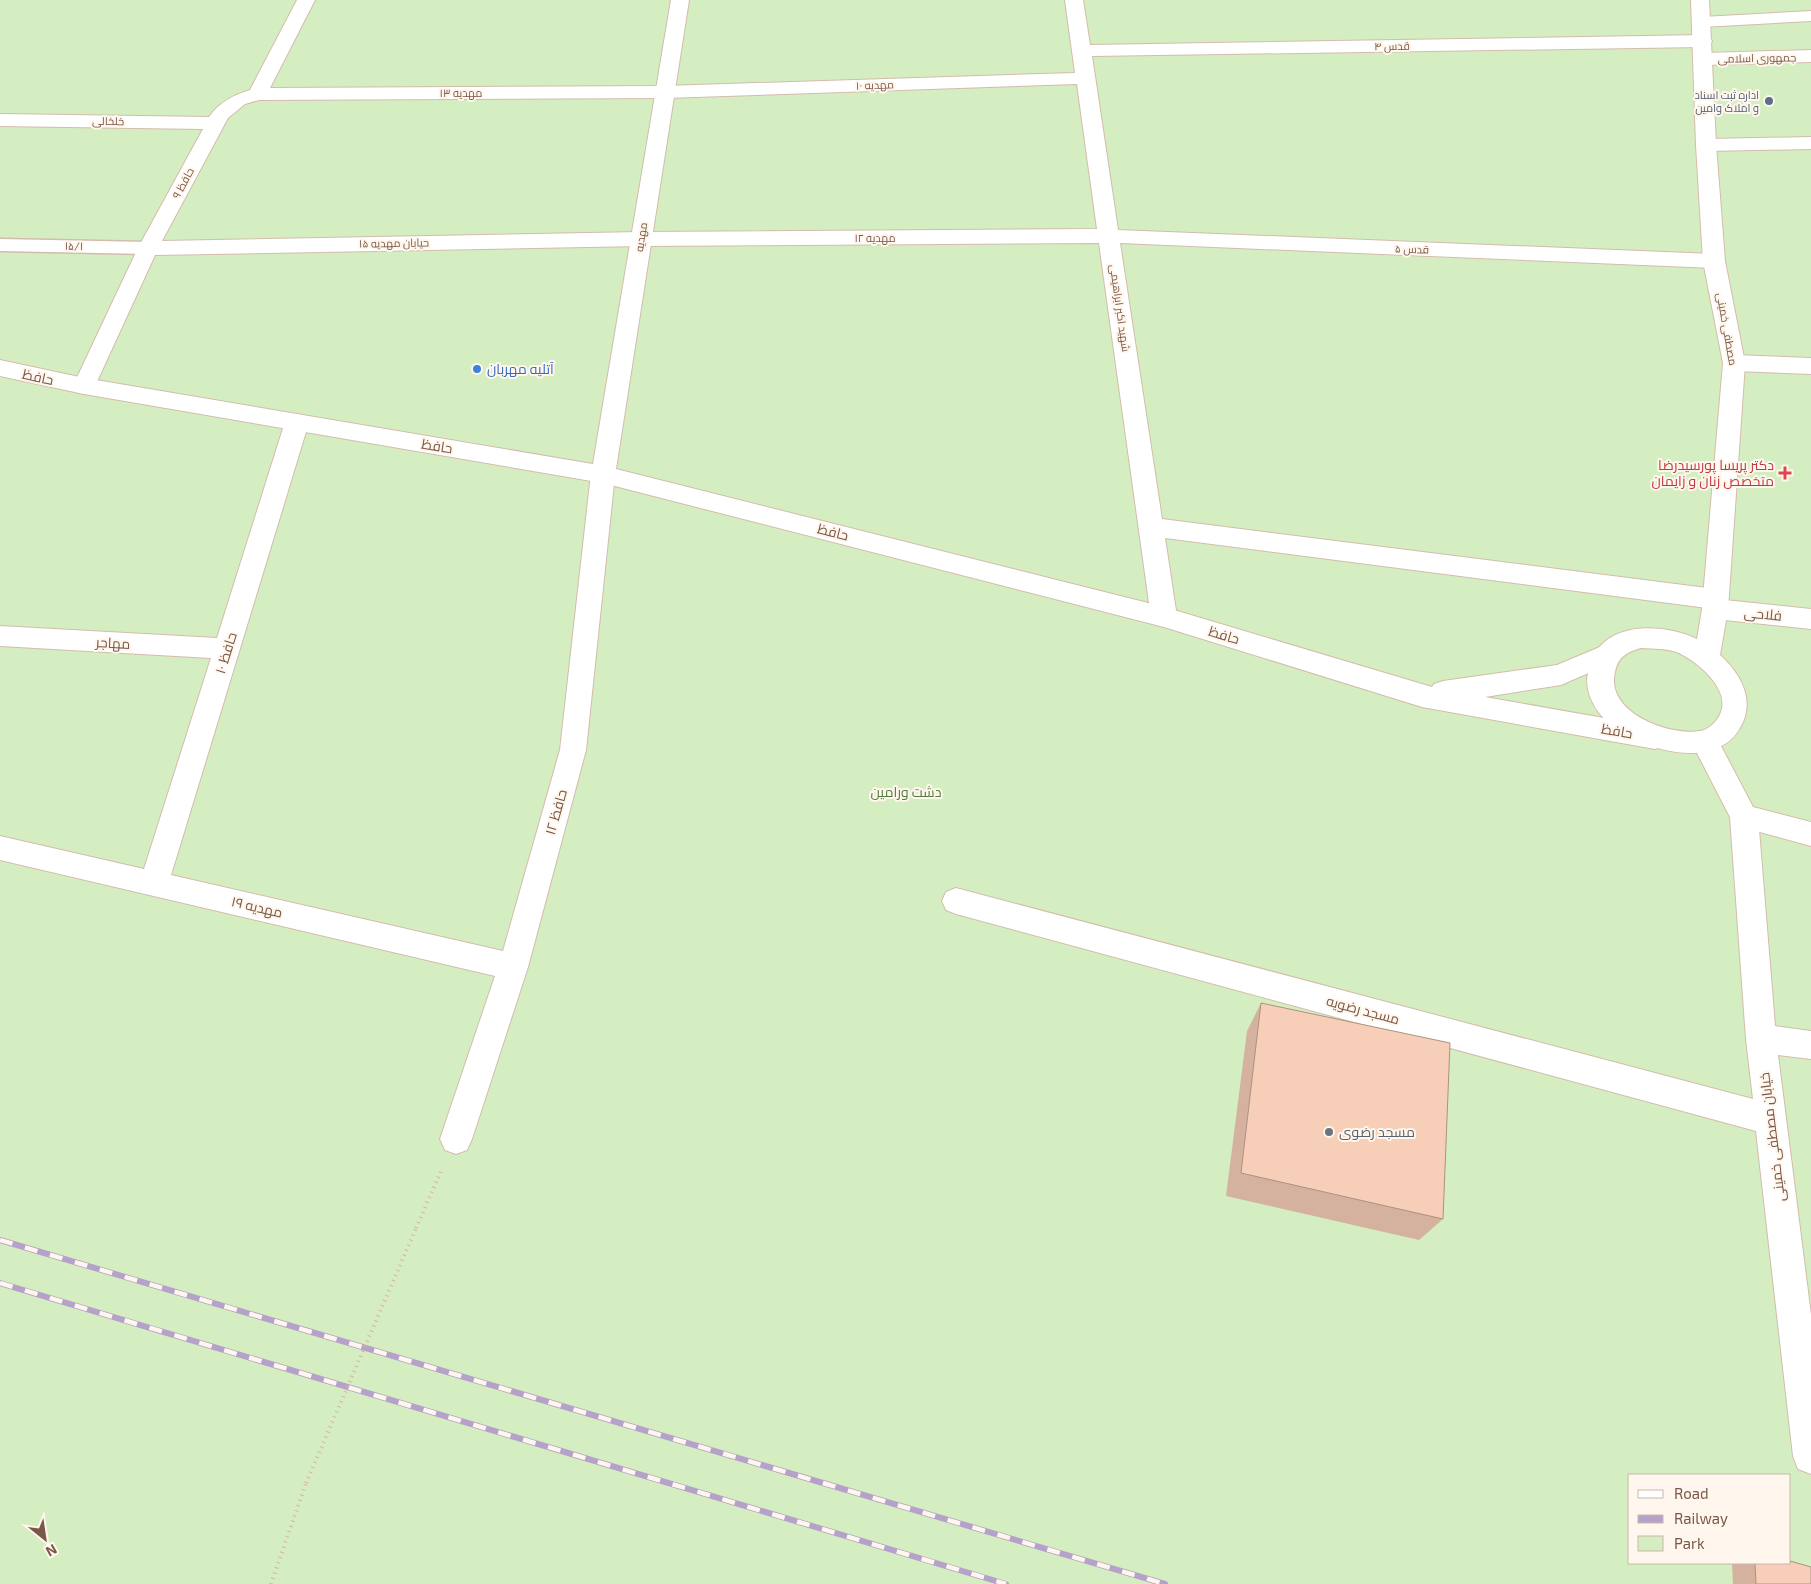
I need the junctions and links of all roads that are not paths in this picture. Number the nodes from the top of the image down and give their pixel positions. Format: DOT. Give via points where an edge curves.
graph roads {
  1 [pos="306,0"];
  2 [pos="680,0"];
  3 [pos="1074,0"];
  4 [pos="1700,0"];
  5 [pos="1811,16"];
  6 [pos="1703,41"];
  7 [pos="1081,51"];
  8 [pos="1811,56"];
  9 [pos="1085,78"];
  10 [pos="665,92"];
  11 [pos="258,94"];
  12 [pos="0,120"];
  13 [pos="215,122"];
  14 [pos="1811,143"];
  15 [pos="1706,145"];
  16 [pos="1109,236"];
  17 [pos="641,239"];
  18 [pos="0,245"];
  19 [pos="148,248"];
  20 [pos="1714,261"];
  21 [pos="1734,364"];
  22 [pos="1811,366"];
  23 [pos="0,368"];
  24 [pos="84,386"];
  25 [pos="297,422"];
  26 [pos="603,474"];
  27 [pos="1151,527"];
  28 [pos="1715,604"];
  29 [pos="1164,617"];
  30 [pos="1811,619"];
  31 [pos="0,636"];
  32 [pos="227,650"];
  33 [pos="1607,654"];
  34 [pos="1707,658"];
  35 [pos="1422,696"];
  36 [pos="1656,738"];
  37 [pos="1704,741"];
  38 [pos="1744,817"];
  39 [pos="1811,834"];
  40 [pos="0,848"];
  41 [pos="154,884"];
  42 [pos="956,901"];
  43 [pos="513,967"];
  44 [pos="1761,1039"];
  45 [pos="1811,1045"];
  46 [pos="1770,1119"];
  47 [pos="456,1139"];
  48 [pos="1804,1341"];
  49 [pos="1811,1456"];
  1 -- 11 [label="street"];
  2 -- 10 [label="street, مهدیه"];
  3 -- 7 [label="street, شهید اکبر ابراهیمی"];
  4 -- 6 [label="street, مصطفی خمینی"];
  5 -- 6 [label="street"];
  6 -- 7 [label="street, قدس ۴"];
  6 -- 8 [label="street, جمهوری اسلامی"];
  6 -- 15 [label="street, مصطفی خمینی"];
  7 -- 9 [label="street, شهید اکبر ابراهیمی"];
  9 -- 10 [label="street, مهدیه ۱۰"];
  9 -- 16 [label="street, شهید اکبر ابراهیمی"];
  10 -- 11 [label="street, مهدیه ۱۳"];
  10 -- 17 [label="street, مهدیه"];
  11 -- 13 [label="street, حافظ ۹" via="233,104"];
  12 -- 13 [label="street, خلخالی"];
  13 -- 19 [label="street, حافظ ۹"];
  14 -- 15 [label="street"];
  15 -- 20 [label="street, مصطفی خمینی"];
  16 -- 17 [label="street, مهدیه ۱۲"];
  16 -- 20 [label="street, قدس ۵"];
  16 -- 27 [label="street, شهید اکبر ابراهیمی"];
  17 -- 19 [label="street, حیابان مهدیه ۱۵"];
  17 -- 26 [label="street, مهدیه"];
  18 -- 19 [label="lane, ۱۵/۱"];
  19 -- 24 [label="street, حافظ ۹"];
  20 -- 21 [label="street, مصطفی خمینی"];
  21 -- 22 [label="street"];
  21 -- 28 [label="street, مصطفی خمینی"];
  23 -- 24 [label="street, حافظ"];
  24 -- 25 [label="street, حافظ"];
  25 -- 26 [label="street, حافظ"];
  25 -- 32 [label="street, حافظ ۱۰"];
  26 -- 29 [label="street, حافظ"];
  26 -- 43 [label="street, حافظ ۱۲" via="573,750"];
  27 -- 28 [label="street, فلاحی"];
  27 -- 29 [label="street, شهید اکبر ابراهیمی"];
  28 -- 30 [label="street, فلاحی"];
  28 -- 34 [label="street, مصطفی خمینی"];
  29 -- 35 [label="street, حافظ"];
  31 -- 32 [label="street, مهاجر"];
  32 -- 41 [label="street, حافظ ۱۰"];
  33 -- 34 [label="street" via="1622,644 1641,638 1663,639 1686,646"];
  33 -- 35 [label="street" via="1561,675"];
  33 -- 36 [label="street" via="1600,676 1606,700 1618,716"];
  34 -- 37 [label="street" via="1722,672 1732,689 1736,706 1732,722 1721,734"];
  35 -- 36 [label="street, حافظ"];
  36 -- 37 [label="street" via="1681,744"];
  37 -- 38 [label="street"];
  38 -- 39 [label="street"];
  38 -- 44 [label="street, خیابان مصطفی خمینی"];
  40 -- 41 [label="street, مهدیه ۱۹"];
  41 -- 43 [label="street, مهدیه ۱۹"];
  42 -- 46 [label="street, مسجد رضویه"];
  43 -- 47 [label="street, حافظ ۱۲"];
  44 -- 45 [label="street"];
  44 -- 46 [label="street, خیابان مصطفی خمینی"];
  46 -- 48 [label="street, خیابان مصطفی خمینی"];
  48 -- 49 [label="street, خیابان مصطفی خمینی"];
}
